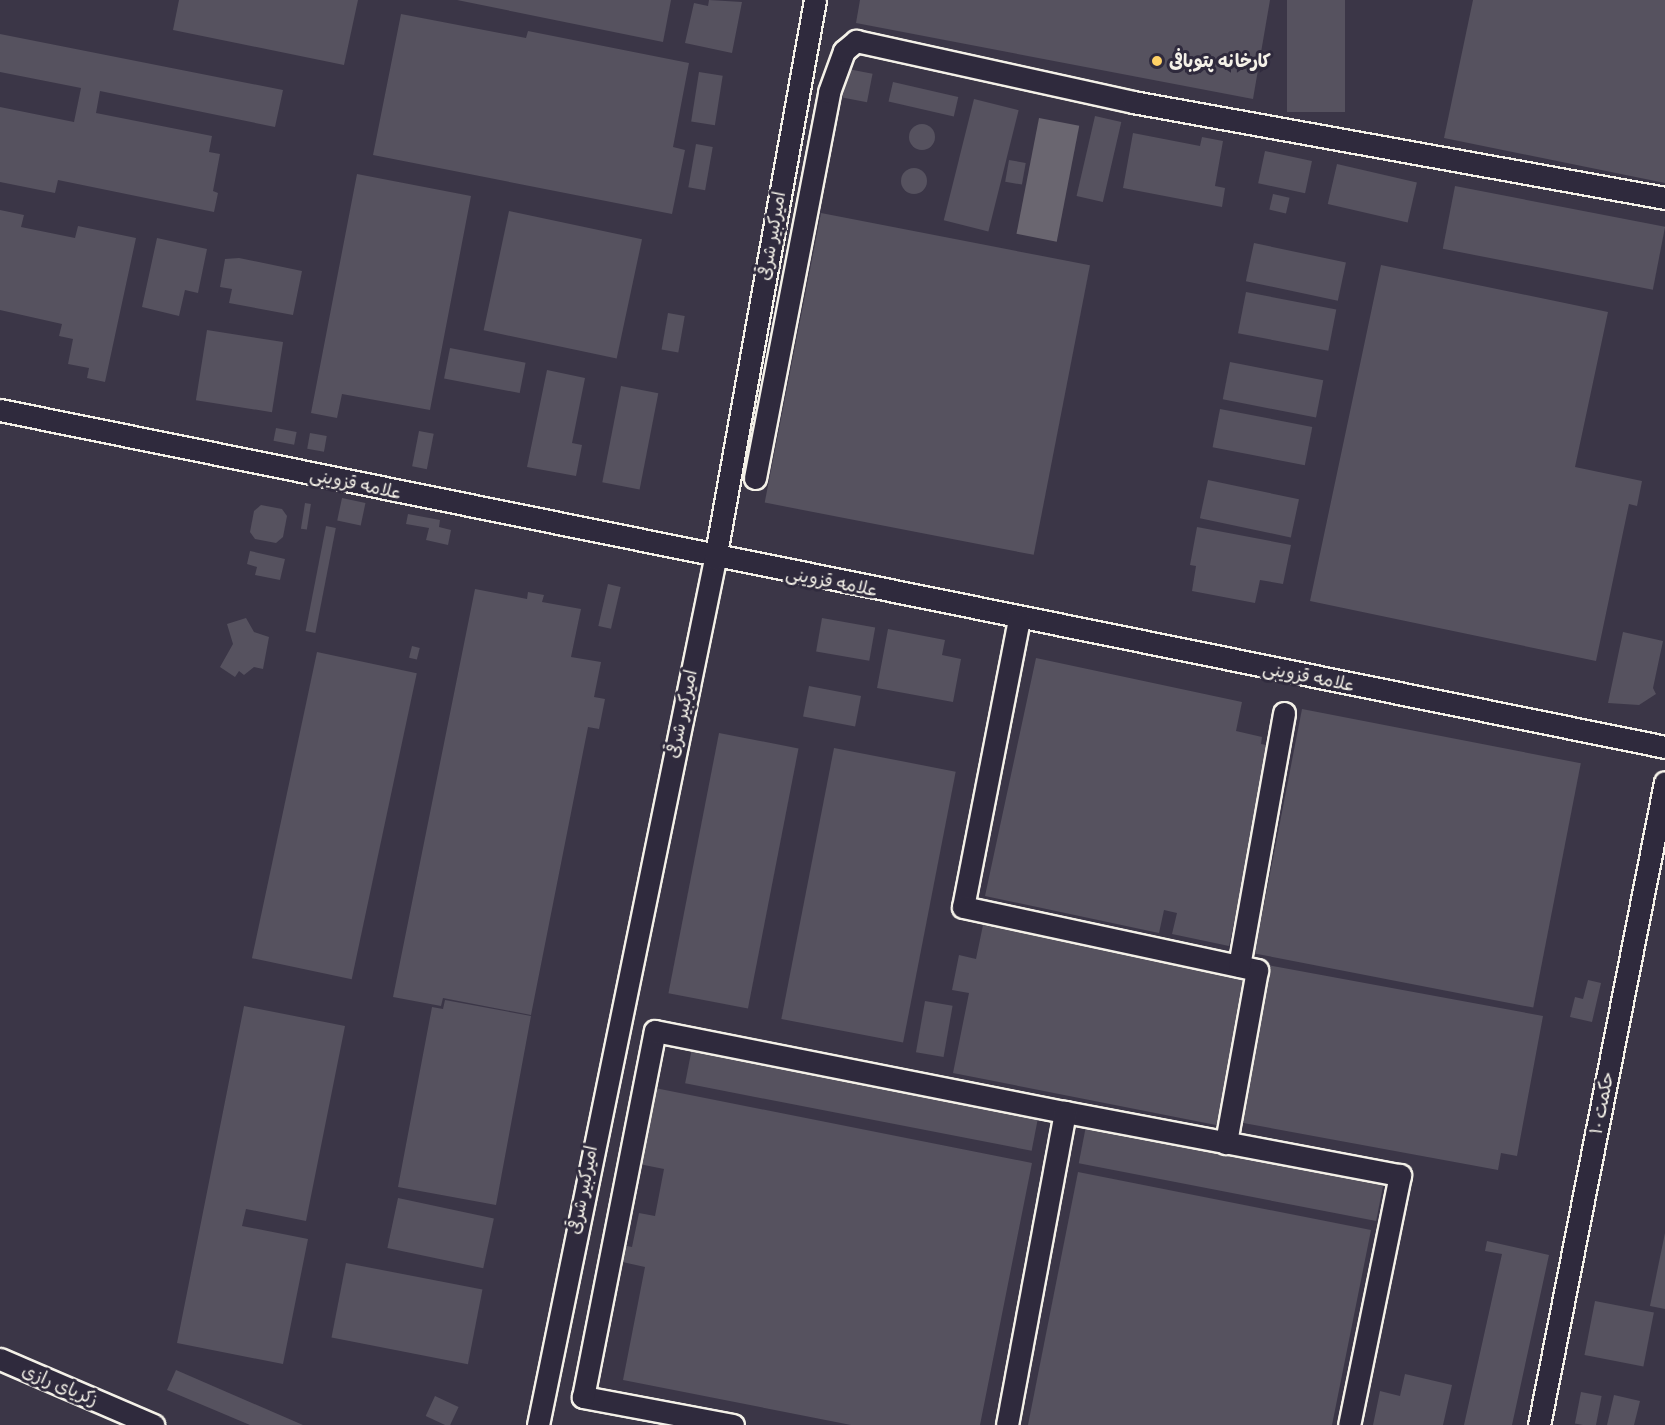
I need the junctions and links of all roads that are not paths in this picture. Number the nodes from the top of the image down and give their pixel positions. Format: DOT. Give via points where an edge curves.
graph roads {
  1 [pos="815,0"];
  2 [pos="1665,198"];
  3 [pos="0,410"];
  4 [pos="755,478"];
  5 [pos="715,559"];
  6 [pos="1019,619"];
  7 [pos="1284,713"];
  8 [pos="1665,747"];
  9 [pos="1665,782"];
  10 [pos="1239,966"];
  11 [pos="1065,1112"];
  12 [pos="1226,1143"];
  13 [pos="0,1359"];
  14 [pos="153,1425"];
  15 [pos="538,1425"];
  16 [pos="733,1425"];
  17 [pos="1007,1425"];
  18 [pos="1349,1425"];
  19 [pos="1539,1425"];
  1 -- 5 [label="street, امیرکبیر شرقی"];
  2 -- 4 [label="street" via="1133,102 856,41 844,51 829,92"];
  3 -- 5 [label="street, علامه قزوینی"];
  5 -- 6 [label="street, علامه قزوینی"];
  5 -- 15 [label="street, امیرکبیر شرقی"];
  6 -- 8 [label="street, علامه قزوینی"];
  6 -- 10 [label="street" via="963,907"];
  7 -- 10 [label="street"];
  9 -- 19 [label="street, حکمت ۱۰"];
  10 -- 12 [label="street" via="1257,970"];
  11 -- 12 [label="street"];
  11 -- 16 [label="street" via="655,1031 583,1397"];
  11 -- 17 [label="street"];
  12 -- 18 [label="street" via="1400,1175"];
  13 -- 14 [label="street, زکریای رازی"];
}
